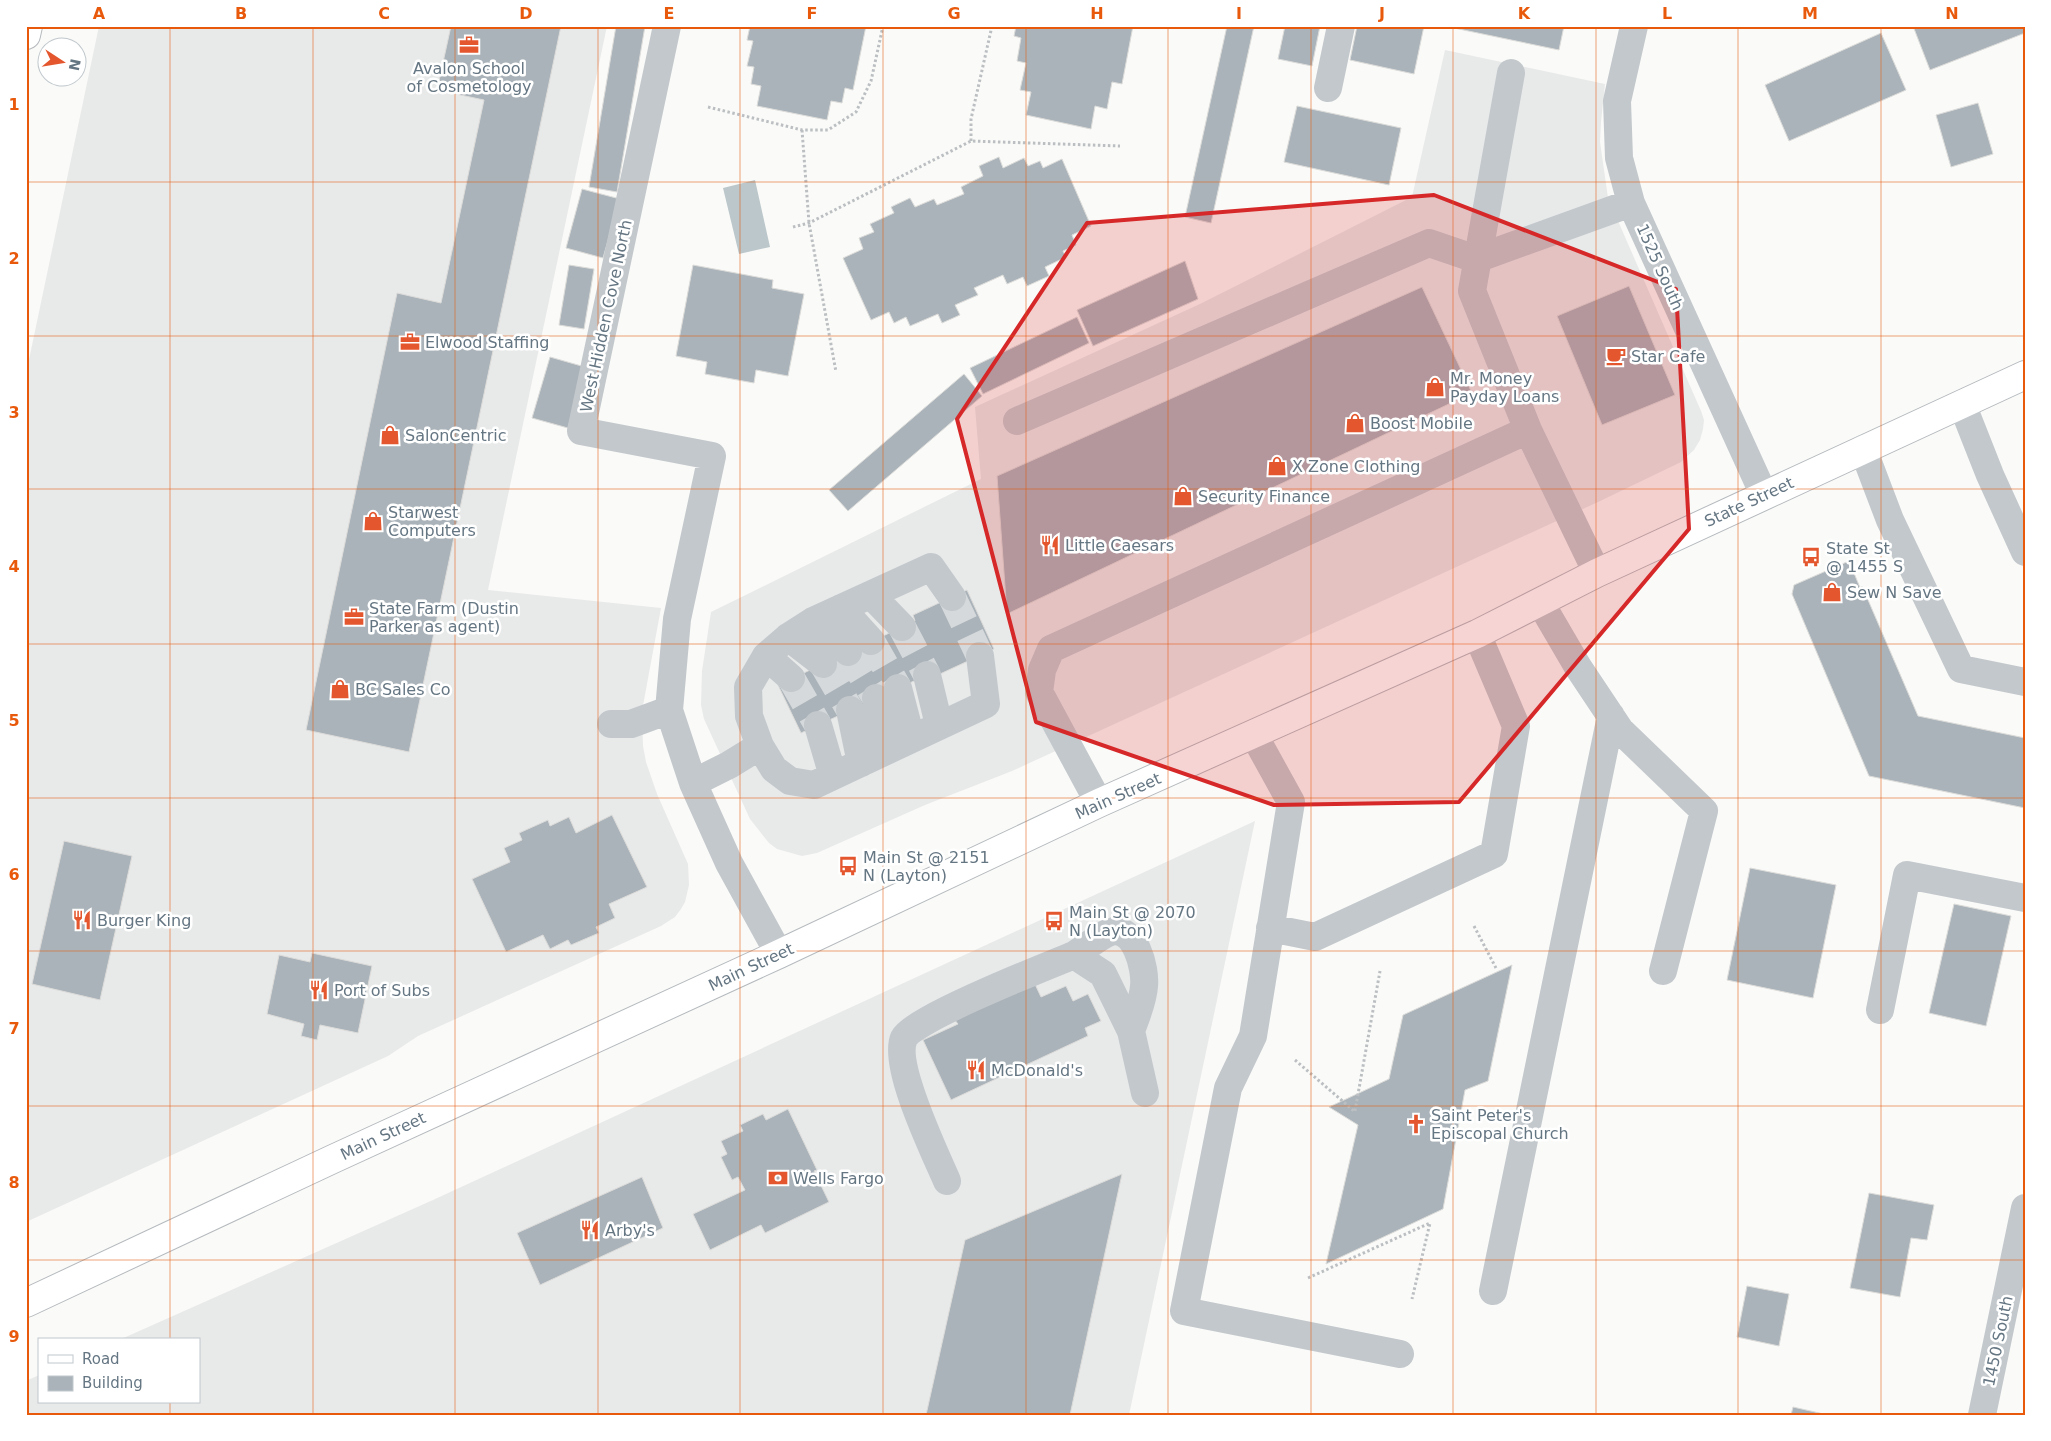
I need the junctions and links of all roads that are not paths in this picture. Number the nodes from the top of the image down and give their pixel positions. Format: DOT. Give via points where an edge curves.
graph roads {
  1 [pos="28,26"];
  2 [pos="667,26"];
  3 [pos="1341,26"];
  4 [pos="1634,26"];
  5 [pos="26,35"];
  6 [pos="1511,73"];
  7 [pos="1328,88"];
  8 [pos="1631,204"];
  9 [pos="1476,259"];
  10 [pos="2025,375"];
  11 [pos="1962,404"];
  12 [pos="1017,421"];
  13 [pos="1528,430"];
  14 [pos="1863,449"];
  15 [pos="1764,495"];
  16 [pos="2025,552"];
  17 [pos="1597,572"];
  18 [pos="871,594"];
  19 [pos="952,597"];
  20 [pos="1540,602"];
  21 [pos="841,608"];
  22 [pos="813,621"];
  23 [pos="902,627"];
  24 [pos="1477,634"];
  25 [pos="788,637"];
  26 [pos="766,656"];
  27 [pos="980,656"];
  28 [pos="823,664"];
  29 [pos="927,675"];
  30 [pos="791,678"];
  31 [pos="2025,682"];
  32 [pos="670,710"];
  33 [pos="850,710"];
  34 [pos="1611,716"];
  35 [pos="611,724"];
  36 [pos="818,725"];
  37 [pos="939,725"];
  38 [pos="1254,735"];
  39 [pos="911,738"];
  40 [pos="760,746"];
  41 [pos="885,751"];
  42 [pos="861,763"];
  43 [pos="832,776"];
  44 [pos="693,783"];
  45 [pos="1099,804"];
  46 [pos="2025,898"];
  47 [pos="1270,928"];
  48 [pos="779,954"];
  49 [pos="1074,955"];
  50 [pos="1664,971"];
  51 [pos="1880,1010"];
  52 [pos="1131,1031"];
  53 [pos="1145,1093"];
  54 [pos="947,1181"];
  55 [pos="2025,1208"];
  56 [pos="1494,1291"];
  57 [pos="26,1303"];
  58 [pos="1400,1354"];
  59 [pos="1982,1415"];
  1 -- 5 [label="main road"];
  2 -- 32 [label="street, West Hidden Cove North" via="581,431 712,456 677,619"];
  3 -- 7 [label="street"];
  4 -- 8 [label="street, 1525 South" via="1617,101 1619,158"];
  6 -- 9 [label="street"];
  8 -- 9 [label="street"];
  8 -- 15 [label="street, 1525 South"];
  9 -- 12 [label="street" via="1428,243"];
  9 -- 13 [label="street" via="1472,291"];
  10 -- 11 [label="main road, State Street"];
  11 -- 14 [label="main road, State Street"];
  11 -- 16 [label="street"];
  13 -- 17 [label="street"];
  13 -- 45 [label="street" via="1051,649 1042,670 1039,692"];
  14 -- 15 [label="main road, State Street"];
  14 -- 31 [label="street" via="1890,520 1961,669"];
  15 -- 17 [label="main road, State Street"];
  17 -- 20 [label="main road, State Street"];
  18 -- 19 [label="street" via="931,567"];
  18 -- 21 [label="street"];
  18 -- 23 [label="street"];
  20 -- 24 [label="main road, State Street"];
  20 -- 34 [label="street"];
  21 -- 22 [label="street"];
  21 -- 22 [label="street" via="859,647"];
  22 -- 25 [label="street"];
  24 -- 38 [label="main road, Main Street"];
  24 -- 47 [label="street" via="1516,726 1494,854 1315,937"];
  25 -- 26 [label="street"];
  25 -- 28 [label="street"];
  26 -- 30 [label="street"];
  26 -- 40 [label="street" via="748,686 749,716"];
  27 -- 37 [label="street" via="986,704"];
  29 -- 37 [label="street"];
  32 -- 35 [label="street" via="632,724"];
  32 -- 44 [label="street, West Hidden Cove North"];
  33 -- 42 [label="street"];
  34 -- 50 [label="street" via="1620,730 1704,812"];
  34 -- 56 [label="street"];
  36 -- 43 [label="street"];
  37 -- 39 [label="street"];
  38 -- 45 [label="main road, Main Street"];
  38 -- 47 [label="street" via="1290,802"];
  39 -- 41 [label="street"];
  39 -- 41 [label="street" via="887,693"];
  40 -- 43 [label="street" via="774,769 790,781 814,785"];
  40 -- 44 [label="street"];
  41 -- 42 [label="street"];
  42 -- 43 [label="street"];
  44 -- 48 [label="street, West Hidden Cove North" via="729,863"];
  45 -- 48 [label="main road, Main Street"];
  46 -- 51 [label="street" via="1907,875"];
  47 -- 58 [label="street" via="1252,1036 1228,1088 1184,1311"];
  48 -- 57 [label="main road, Main Street"];
  49 -- 52 [label="street" via="1103,974"];
  49 -- 52 [label="street" via="1110,932 1122,934 1133,941 1141,958 1144,986"];
  49 -- 54 [label="street" via="940,1013 911,1029 904,1038 903,1066 907,1081"];
  52 -- 53 [label="street"];
  55 -- 59 [label="street, 1450 South"];
}
